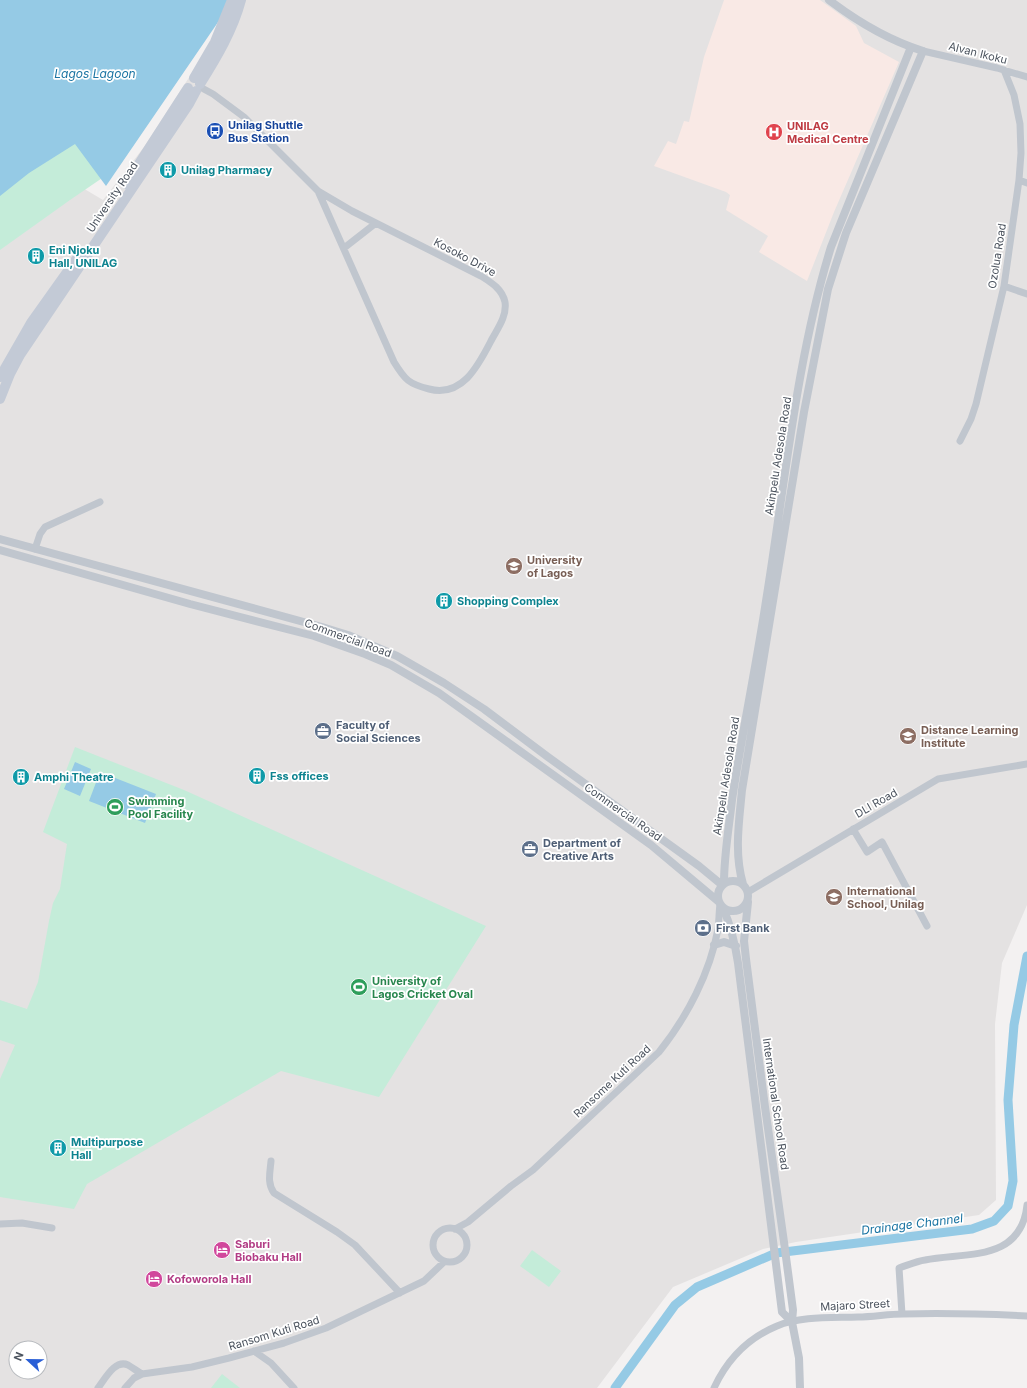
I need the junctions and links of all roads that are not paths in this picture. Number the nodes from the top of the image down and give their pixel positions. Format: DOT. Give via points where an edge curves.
graph roads {
  1 [pos="232,0"];
  2 [pos="241,0"];
  3 [pos="829,0"];
  4 [pos="911,47"];
  5 [pos="923,51"];
  6 [pos="1004,70"];
  7 [pos="1027,77"];
  8 [pos="196,86"];
  9 [pos="1019,180"];
  10 [pos="1027,183"];
  11 [pos="318,191"];
  12 [pos="376,223"];
  13 [pos="344,248"];
  14 [pos="1004,286"];
  15 [pos="1027,294"];
  16 [pos="0,377"];
  17 [pos="0,399"];
  18 [pos="960,441"];
  19 [pos="100,502"];
  20 [pos="0,539"];
  21 [pos="35,548"];
  22 [pos="0,550"];
  23 [pos="1027,764"];
  24 [pos="853,829"];
  25 [pos="723,884"];
  26 [pos="743,884"];
  27 [pos="748,892"];
  28 [pos="748,902"];
  29 [pos="720,905"];
  30 [pos="927,926"];
  31 [pos="714,945"];
  32 [pos="736,946"];
  33 [pos="271,1161"];
  34 [pos="1027,1205"];
  35 [pos="0,1224"];
  36 [pos="52,1228"];
  37 [pos="455,1228"];
  38 [pos="444,1262"];
  39 [pos="400,1293"];
  40 [pos="902,1314"];
  41 [pos="1027,1316"];
  42 [pos="792,1322"];
  43 [pos="254,1352"];
  44 [pos="142,1374"];
  45 [pos="98,1388"];
  46 [pos="125,1388"];
  47 [pos="294,1388"];
  48 [pos="714,1388"];
  49 [pos="800,1388"];
  1 -- 8 [label="main road, University Road"];
  2 -- 8 [label="main road, University Road" via="225,42"];
  3 -- 4 [label="street" via="854,18"];
  4 -- 5 [label="street"];
  4 -- 25 [label="street, Akinpelu Adesola Road" via="831,247 812,319 736,770"];
  5 -- 6 [label="street, Alvan Ikoku"];
  5 -- 26 [label="street, Akinpelu Adesola Road" via="846,233 828,289 803,419 742,790 738,859"];
  6 -- 7 [label="street, Alvan Ikoku"];
  6 -- 9 [label="street, Ozolua Road" via="1014,95 1020,124"];
  8 -- 11 [label="street, Kosoko Drive" via="213,94 244,117"];
  8 -- 16 [label="main road, University Road" via="31,323"];
  8 -- 17 [label="main road, University Road" via="189,104 24,349"];
  9 -- 10 [label="street"];
  9 -- 14 [label="street, Ozolua Road"];
  11 -- 12 [label="street, Kosoko Drive"];
  11 -- 13 [label="street, Kosoko Drive"];
  12 -- 13 [label="street"];
  12 -- 13 [label="street, Kosoko Drive" via="481,276 501,292 505,302 502,322 479,365 464,381 448,390 434,391 409,382 402,375"];
  14 -- 15 [label="street"];
  14 -- 18 [label="street, Ozolua Road" via="976,404"];
  19 -- 21 [label="street" via="45,527"];
  20 -- 21 [label="street, Commercial Road"];
  21 -- 25 [label="street, Commercial Road" via="322,627 397,656 444,682 484,709"];
  22 -- 29 [label="street, Commercial Road" via="314,636 391,665 439,693 651,845"];
  23 -- 24 [label="street, DLI Road" via="938,778"];
  24 -- 27 [label="street, DLI Road"];
  24 -- 30 [label="street" via="867,852 882,842"];
  25 -- 26 [label="street" via="737,881"];
  25 -- 29 [label="street" via="718,896"];
  26 -- 27 [label="street"];
  27 -- 28 [label="street"];
  28 -- 29 [label="street" via="737,911 727,911"];
  28 -- 42 [label="street, International School Road" via="744,941 793,1310"];
  29 -- 31 [label="street, Ransome Kuti Road"];
  29 -- 32 [label="street, International School Road" via="731,926"];
  31 -- 32 [label="street" via="724,942"];
  31 -- 37 [label="street, Ransome Kuti Road" via="686,1013 659,1052 533,1170 468,1222"];
  32 -- 42 [label="street, International School Road" via="782,1312"];
  33 -- 39 [label="street" via="269,1181 274,1193 355,1245"];
  34 -- 40 [label="street" via="1026,1216 1008,1244 971,1256 925,1260 899,1268"];
  35 -- 36 [label="street" via="22,1223"];
  37 -- 38 [label="street" via="446,1228 435,1237 433,1249"];
  37 -- 38 [label="street" via="463,1233 468,1246 461,1259 456,1262"];
  38 -- 39 [label="street, Ransom Kuti Road" via="424,1281"];
  39 -- 43 [label="street, Ransom Kuti Road" via="326,1328"];
  40 -- 41 [label="street, Majaro Street"];
  40 -- 42 [label="street, Majaro Street"];
  42 -- 48 [label="street, Majaro Street" via="768,1329 747,1343 736,1353"];
  42 -- 49 [label="street, International School Road" via="799,1358"];
  43 -- 44 [label="street, Ransom Kuti Road"];
  43 -- 47 [label="street" via="271,1363"];
  44 -- 45 [label="street" via="122,1364 108,1373"];
  44 -- 46 [label="street"];
}
